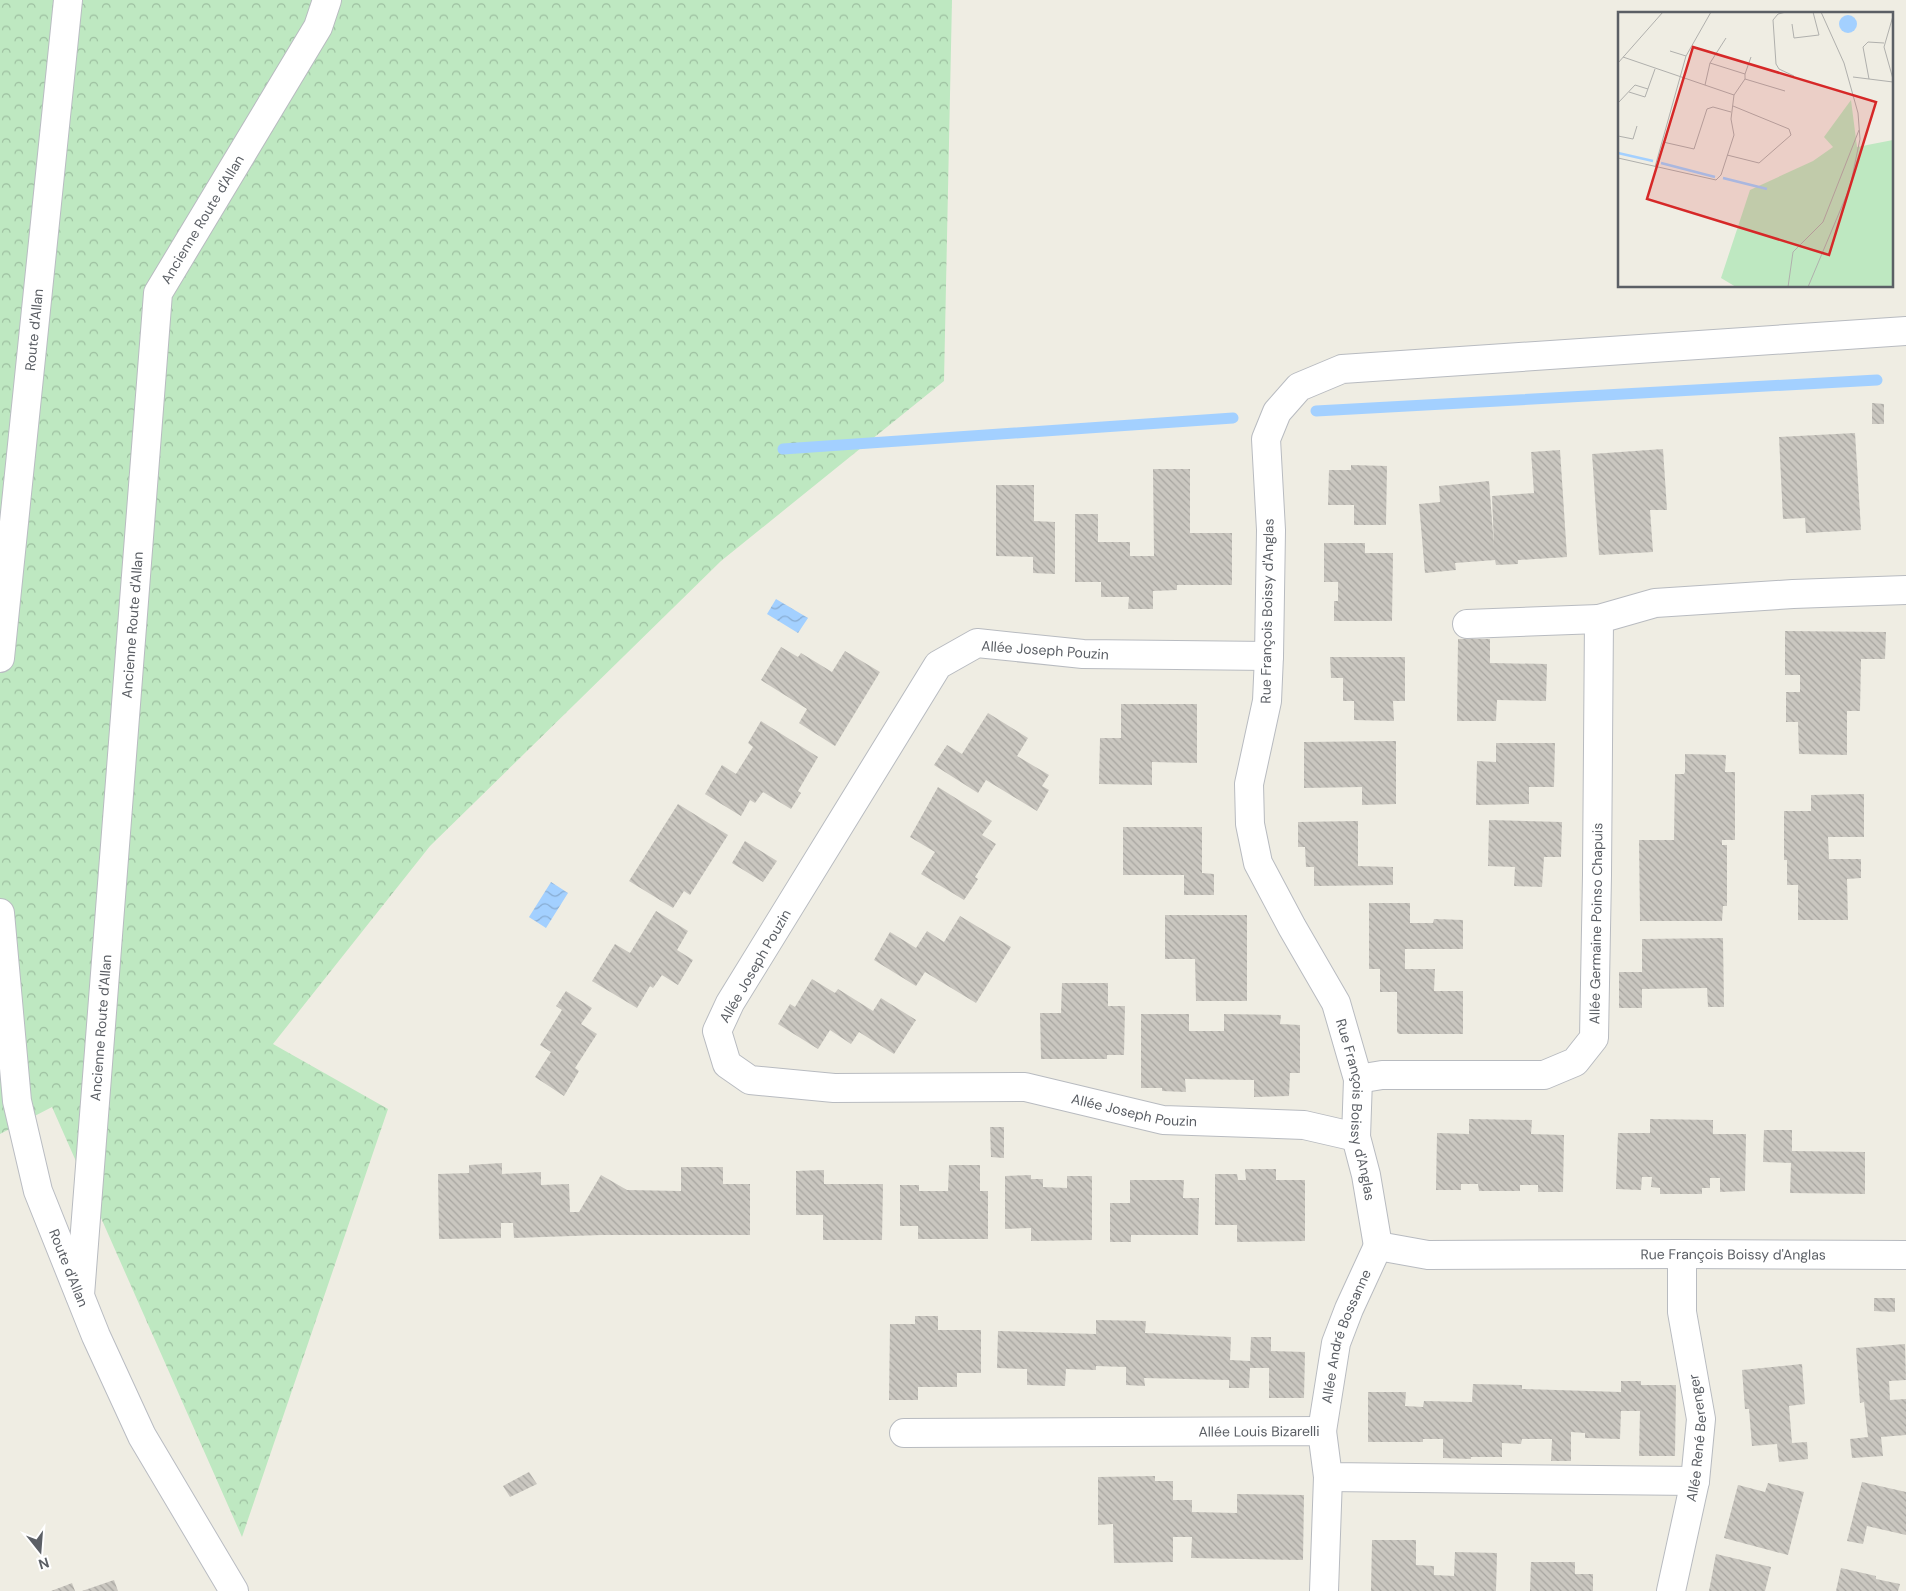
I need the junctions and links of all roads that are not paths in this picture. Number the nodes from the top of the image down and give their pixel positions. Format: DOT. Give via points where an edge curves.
graph roads {
  1 [pos="68,0"];
  2 [pos="327,0"];
  3 [pos="1906,331"];
  4 [pos="1906,590"];
  5 [pos="1599,619"];
  6 [pos="1467,624"];
  7 [pos="1269,656"];
  8 [pos="0,658"];
  9 [pos="0,912"];
  10 [pos="1358,1079"];
  11 [pos="1356,1137"];
  12 [pos="1378,1246"];
  13 [pos="1682,1254"];
  14 [pos="1906,1255"];
  15 [pos="80,1295"];
  16 [pos="1322,1431"];
  17 [pos="904,1433"];
  18 [pos="1328,1477"];
  19 [pos="1695,1481"];
  20 [pos="234,1591"];
  21 [pos="1324,1591"];
  22 [pos="1671,1591"];
  1 -- 8 [label="street, Route d'Allan"];
  2 -- 15 [label="street, Ancienne Route d'Allan" via="318,28 158,293"];
  3 -- 7 [label="street, Rue François Boissy d'Anglas" via="1342,369 1299,387 1277,412 1266,440 1271,530"];
  4 -- 5 [label="street" via="1655,603"];
  5 -- 6 [label="street"];
  5 -- 10 [label="street, Allée Germaine Poinso Chapuis" via="1594,1038 1575,1062 1544,1075 1382,1074"];
  7 -- 10 [label="street, Rue François Boissy d'Anglas" via="1267,701 1249,784 1250,824 1258,863 1336,1003"];
  7 -- 11 [label="street, Allée Joseph Pouzin" via="1083,654 977,643 938,665 730,1003 718,1030 727,1064 750,1080 834,1088 1025,1087 1163,1120 1304,1125"];
  9 -- 15 [label="street, Route d'Allan" via="17,1101 38,1191"];
  10 -- 11 [label="street, Rue François Boissy d'Anglas"];
  11 -- 12 [label="street, Rue François Boissy d'Anglas"];
  12 -- 13 [label="street, Rue François Boissy d'Anglas" via="1428,1255"];
  12 -- 16 [label="street, Allée André Bossanne" via="1336,1343"];
  13 -- 14 [label="street, Rue François Boissy d'Anglas"];
  13 -- 19 [label="street, Allée René Berenger" via="1682,1312 1701,1419"];
  15 -- 20 [label="street, Route d'Allan" via="142,1436"];
  16 -- 17 [label="street, Allée Louis Bizarelli"];
  16 -- 18 [label="street, Allée Louis Bizarelli"];
  18 -- 19 [label="street"];
  18 -- 21 [label="street"];
  19 -- 22 [label="street, Allée René Berenger"];
}
